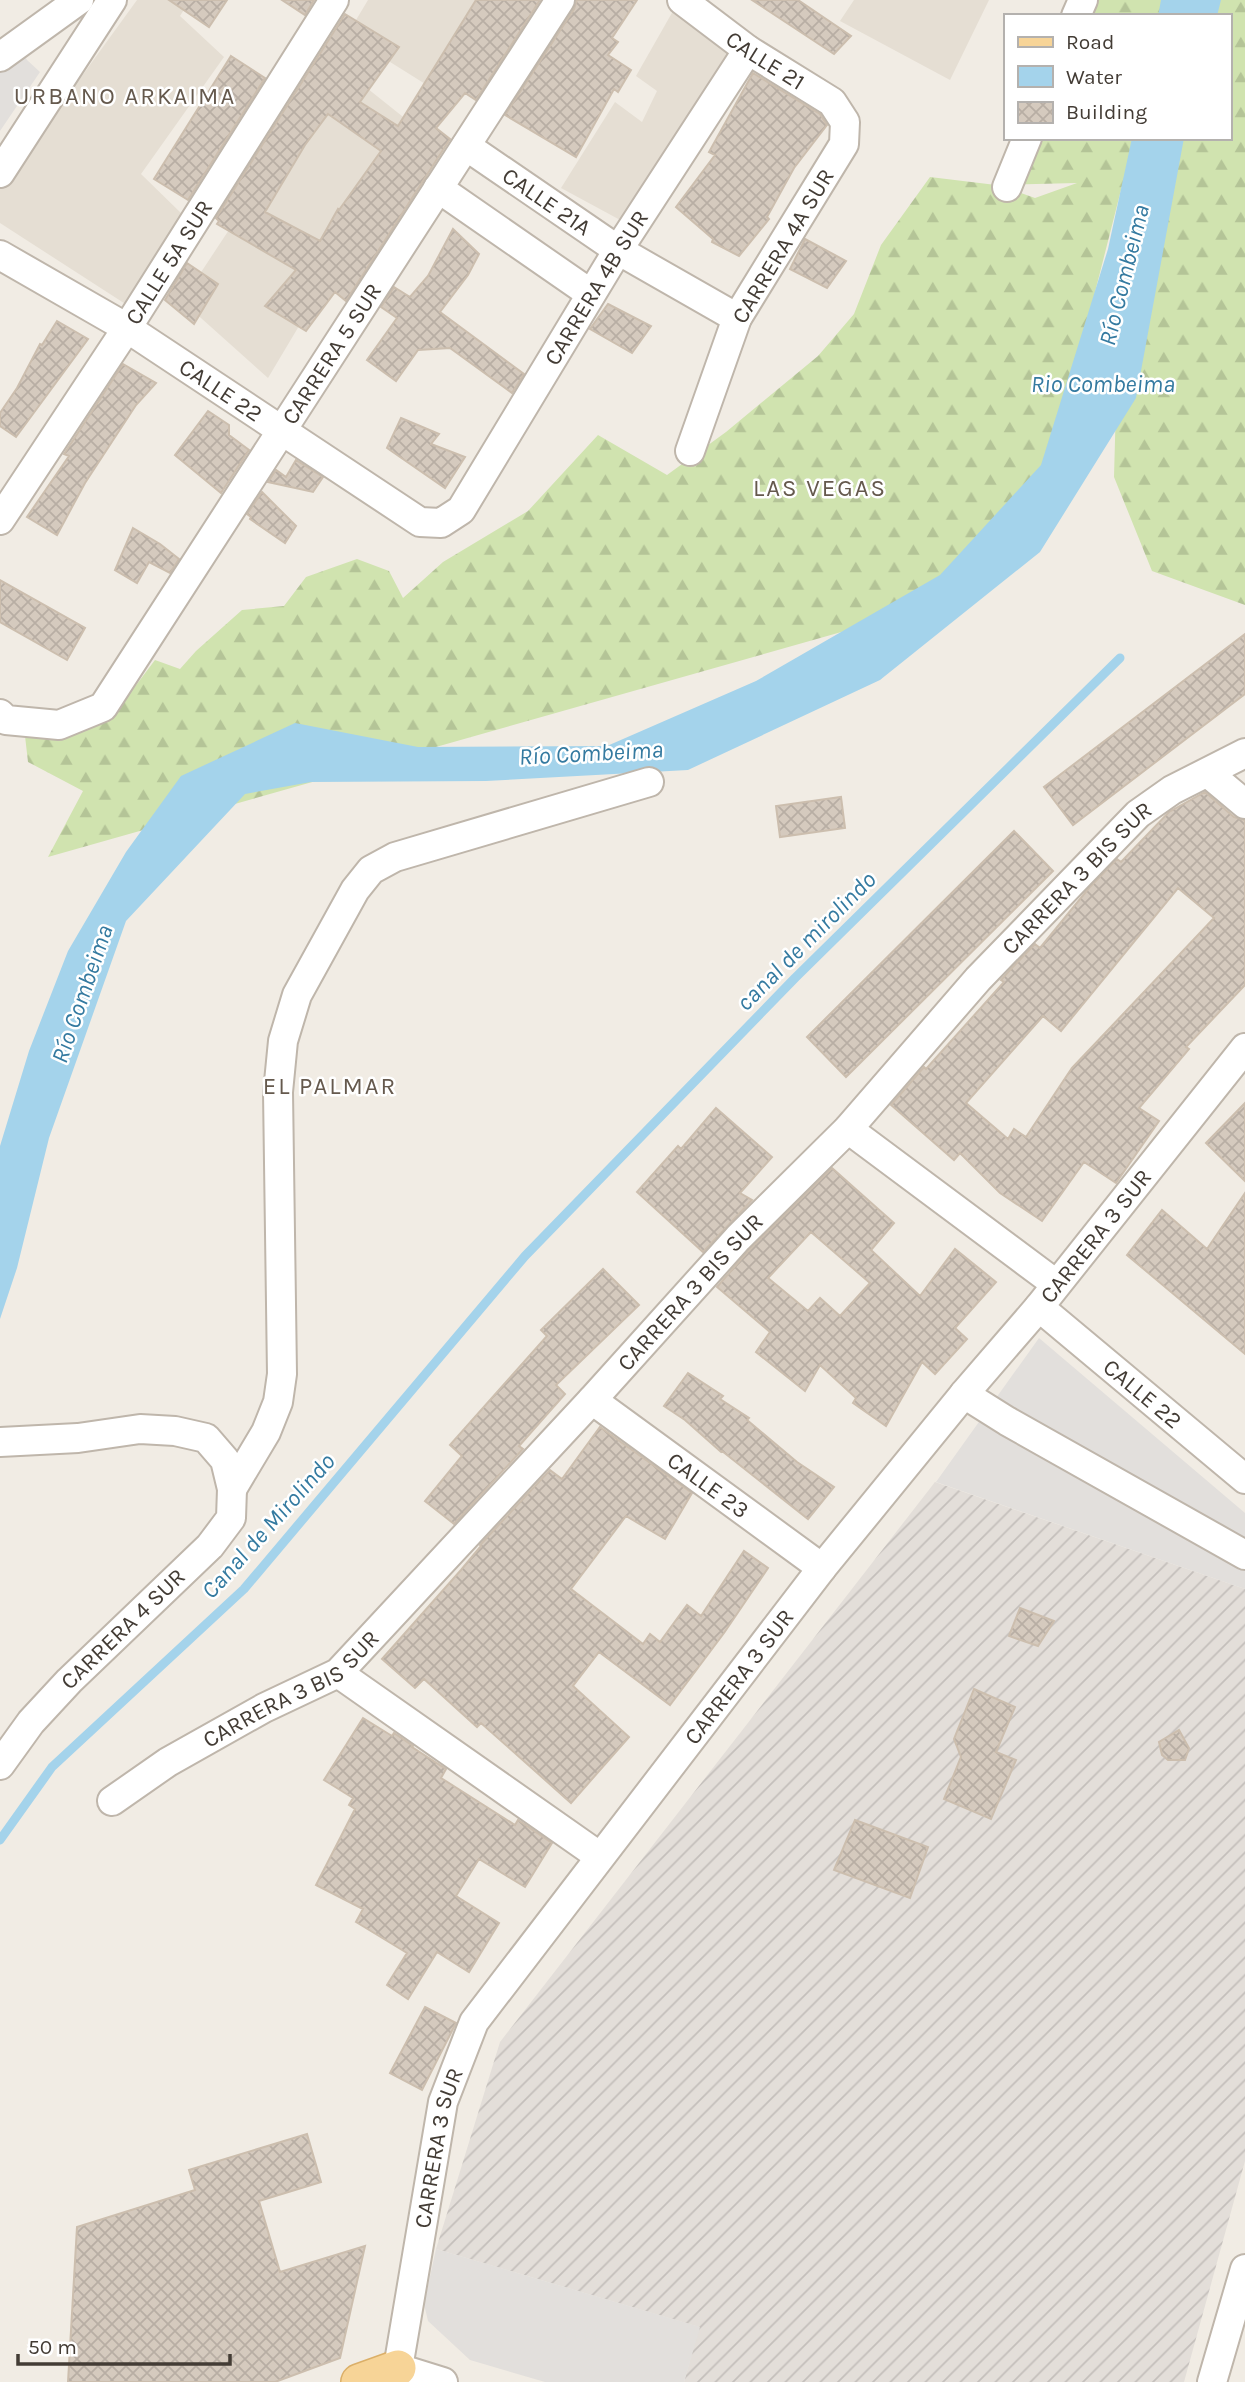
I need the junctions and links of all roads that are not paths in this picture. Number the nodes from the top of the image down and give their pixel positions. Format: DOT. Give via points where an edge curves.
graph roads {
  1 [pos="79,0"];
  2 [pos="112,0"];
  3 [pos="334,0"];
  4 [pos="560,0"];
  5 [pos="682,0"];
  6 [pos="748,50"];
  7 [pos="0,57"];
  8 [pos="845,122"];
  9 [pos="1026,140"];
  10 [pos="466,146"];
  11 [pos="0,173"];
  12 [pos="1007,187"];
  13 [pos="438,188"];
  14 [pos="618,250"];
  15 [pos="0,254"];
  16 [pos="591,294"];
  17 [pos="737,318"];
  18 [pos="127,328"];
  19 [pos="283,431"];
  20 [pos="690,451"];
  21 [pos="0,520"];
  22 [pos="441,523"];
  23 [pos="0,714"];
  24 [pos="1245,753"];
  25 [pos="1208,773"];
  26 [pos="649,782"];
  27 [pos="1245,804"];
  28 [pos="1245,1048"];
  29 [pos="848,1129"];
  30 [pos="1056,1284"];
  31 [pos="1039,1307"];
  32 [pos="964,1394"];
  33 [pos="592,1400"];
  34 [pos="0,1442"];
  35 [pos="1245,1479"];
  36 [pos="232,1489"];
  37 [pos="1245,1555"];
  38 [pos="822,1568"];
  39 [pos="338,1673"];
  40 [pos="0,1765"];
  41 [pos="112,1801"];
  42 [pos="600,1856"];
  43 [pos="1245,2269"];
  44 [pos="396,2375"];
  45 [pos="359,2382"];
  46 [pos="443,2382"];
  47 [pos="1212,2382"];
  1 -- 7 [label="street"];
  2 -- 11 [label="street"];
  3 -- 18 [label="street, CALLE 5A SUR"];
  4 -- 10 [label="street, CARRERA 5 SUR"];
  5 -- 6 [label="street, CALLE 21"];
  6 -- 8 [label="street, CALLE 21" via="832,102"];
  6 -- 14 [label="street, CARRERA 4B SUR"];
  8 -- 17 [label="street, CARRERA 4A SUR" via="844,144"];
  9 -- 12 [label="street"];
  10 -- 13 [label="street, CARRERA 5 SUR"];
  10 -- 14 [label="street, CALLE 21A"];
  13 -- 16 [label="street"];
  13 -- 19 [label="street, CARRERA 5 SUR"];
  14 -- 16 [label="street, CARRERA 4B SUR"];
  14 -- 17 [label="street, CALLE 21A"];
  15 -- 18 [label="street, CALLE 22"];
  16 -- 22 [label="street, CARRERA 4B SUR" via="461,510"];
  17 -- 20 [label="street, CARRERA 4A SUR"];
  18 -- 19 [label="street, CALLE 22"];
  18 -- 21 [label="street, CALLE 5A SUR"];
  19 -- 22 [label="street, CALLE 22" via="420,522"];
  19 -- 23 [label="street, CARRERA 5 SUR" via="103,708 59,726 6,720"];
  24 -- 25 [label="street, CARRERA 3 BIS SUR"];
  25 -- 27 [label="street"];
  25 -- 29 [label="street, CARRERA 3 BIS SUR" via="1172,790 1138,814 978,979"];
  26 -- 36 [label="street" via="395,857 371,870 355,890 296,995 283,1041 278,1092 281,1383 266,1432"];
  28 -- 30 [label="street, CARRERA 3 SUR"];
  29 -- 30 [label="street"];
  29 -- 33 [label="street, CARRERA 3 BIS SUR" via="738,1238"];
  30 -- 31 [label="street, CARRERA 3 SUR"];
  31 -- 32 [label="street, CARRERA 3 SUR"];
  31 -- 35 [label="street, CALLE 22"];
  32 -- 37 [label="street"];
  32 -- 38 [label="street, CARRERA 3 SUR"];
  33 -- 38 [label="street, CALLE 23"];
  33 -- 39 [label="street, CARRERA 3 BIS SUR"];
  34 -- 36 [label="street" via="140,1429 174,1431 205,1438 225,1460"];
  36 -- 40 [label="street, CARRERA 4 SUR" via="231,1518 209,1546 69,1681"];
  38 -- 42 [label="street, CARRERA 3 SUR"];
  39 -- 41 [label="street, CARRERA 3 BIS SUR" via="168,1762"];
  39 -- 42 [label="street"];
  42 -- 44 [label="street, CARRERA 3 SUR" via="474,2022 443,2102"];
  43 -- 47 [label="street"];
  44 -- 45 [label="main road"];
  44 -- 46 [label="street"];
}
